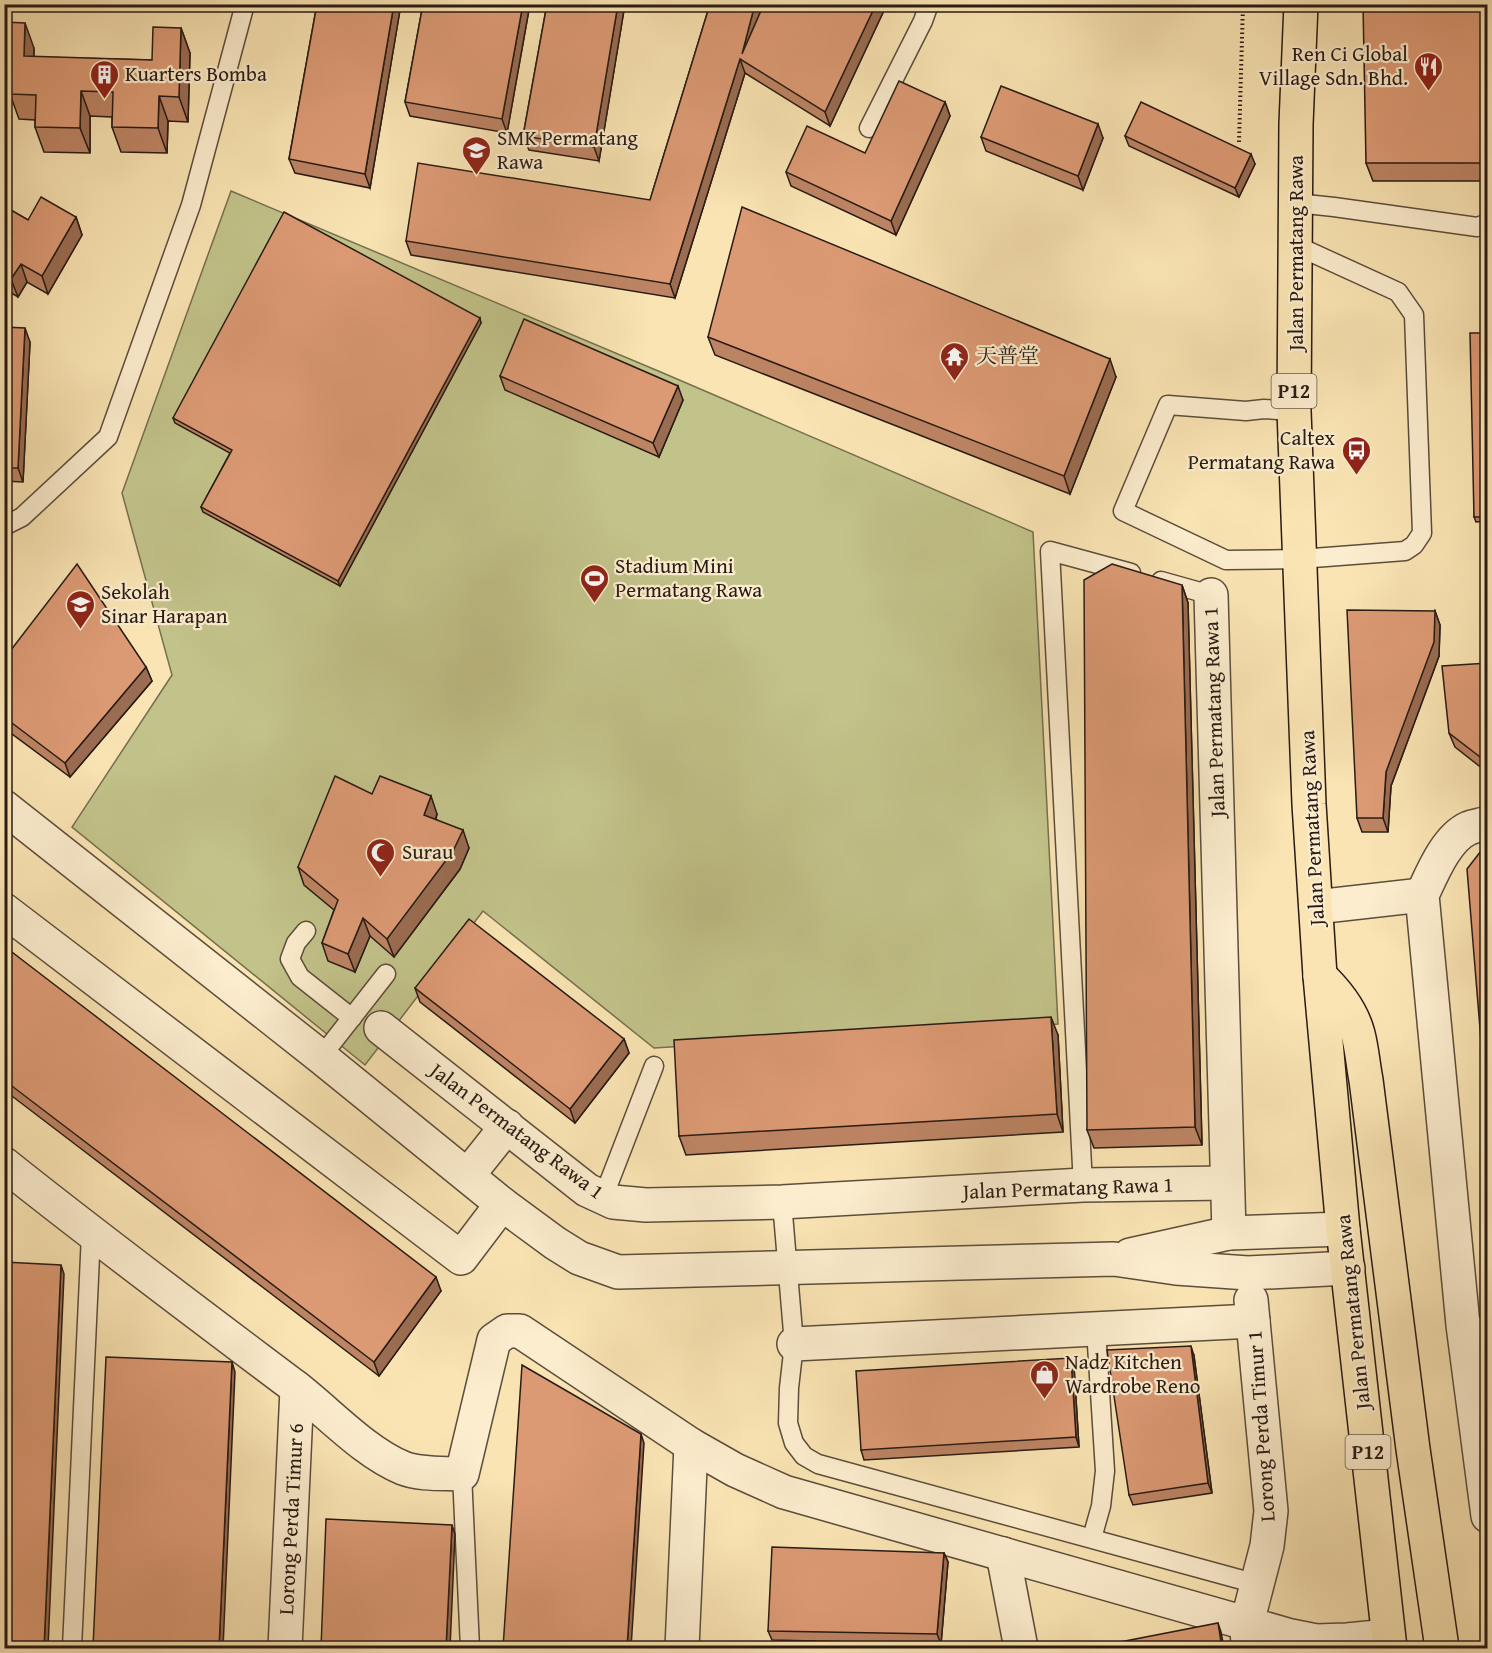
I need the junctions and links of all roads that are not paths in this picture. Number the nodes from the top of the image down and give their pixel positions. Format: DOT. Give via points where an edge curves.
graph roads {
  1 [pos="245,4"];
  2 [pos="929,4"];
  3 [pos="1301,4"];
  4 [pos="869,128"];
  5 [pos="1296,203"];
  6 [pos="1488,224"];
  7 [pos="1295,244"];
  8 [pos="1294,411"];
  9 [pos="4,526"];
  10 [pos="1300,559"];
  11 [pos="1211,595"];
  12 [pos="4,807"];
  13 [pos="1488,823"];
  14 [pos="1422,895"];
  15 [pos="1316,907"];
  16 [pos="4,910"];
  17 [pos="306,931"];
  18 [pos="386,974"];
  19 [pos="1320,976"];
  20 [pos="366,1023"];
  21 [pos="321,1057"];
  22 [pos="654,1066"];
  23 [pos="507,1126"];
  24 [pos="4,1164"];
  25 [pos="468,1175"];
  26 [pos="1227,1183"];
  27 [pos="1083,1185"];
  28 [pos="603,1198"];
  29 [pos="782,1202"];
  30 [pos="502,1204"];
  31 [pos="1343,1229"];
  32 [pos="1228,1233"];
  33 [pos="92,1234"];
  34 [pos="1114,1258"];
  35 [pos="787,1268"];
  36 [pos="1348,1268"];
  37 [pos="1248,1273"];
  38 [pos="1253,1321"];
  39 [pos="1475,1326"];
  40 [pos="1096,1329"];
  41 [pos="794,1344"];
  42 [pos="297,1389"];
  43 [pos="691,1445"];
  44 [pos="462,1474"];
  45 [pos="1488,1516"];
  46 [pos="1092,1538"];
  47 [pos="1003,1554"];
  48 [pos="1257,1584"];
  49 [pos="1248,1636"];
  50 [pos="1295,1642"];
  51 [pos="1389,1642"];
  52 [pos="72,1648"];
  53 [pos="285,1648"];
  54 [pos="470,1648"];
  55 [pos="682,1648"];
  56 [pos="1021,1648"];
  57 [pos="1442,1648"];
  1 -- 9 [label="lane" via="191,205 108,436 22,517"];
  2 -- 4 [label="lane"];
  3 -- 5 [label="main road, Jalan Permatang Rawa / P12"];
  5 -- 6 [label="lane" via="1477,227"];
  5 -- 7 [label="main road, Jalan Permatang Rawa / P12"];
  7 -- 8 [label="main road, Jalan Permatang Rawa / P12"];
  7 -- 10 [label="lane" via="1398,292 1414,315 1422,533 1405,551"];
  8 -- 10 [label="main road, Jalan Permatang Rawa / P12"];
  8 -- 10 [label="lane" via="1168,405 1123,511 1226,560"];
  10 -- 15 [label="main road, Jalan Permatang Rawa / P12"];
  11 -- 26 [label="street, Jalan Permatang Rawa 1"];
  11 -- 27 [label="lane" via="1050,551"];
  12 -- 21 [label="street"];
  13 -- 14 [label="street" via="1467,829 1451,843"];
  14 -- 15 [label="street"];
  14 -- 39 [label="street"];
  15 -- 19 [label="main road, Jalan Permatang Rawa / P12"];
  16 -- 30 [label="street" via="461,1258"];
  17 -- 20 [label="lane" via="290,959 300,977"];
  18 -- 20 [label="lane"];
  19 -- 31 [label="main road, Jalan Permatang Rawa / P12"];
  19 -- 57 [label="main road" via="1335,990 1358,1033"];
  20 -- 21 [label="lane"];
  20 -- 23 [label="street, Jalan Permatang Rawa 1"];
  21 -- 25 [label="street"];
  22 -- 28 [label="lane"];
  23 -- 25 [label="street"];
  23 -- 28 [label="street, Jalan Permatang Rawa 1" via="587,1190"];
  24 -- 33 [label="street"];
  25 -- 30 [label="street"];
  26 -- 27 [label="street, Jalan Permatang Rawa 1"];
  26 -- 32 [label="street"];
  27 -- 29 [label="street, Jalan Permatang Rawa 1"];
  28 -- 29 [label="street, Jalan Permatang Rawa 1" via="646,1205"];
  29 -- 35 [label="lane"];
  30 -- 35 [label="street" via="555,1244 579,1258 618,1272"];
  31 -- 32 [label="street"];
  31 -- 36 [label="main road, Jalan Permatang Rawa / P12"];
  32 -- 34 [label="street"];
  33 -- 42 [label="street"];
  33 -- 52 [label="lane"];
  34 -- 35 [label="street"];
  34 -- 37 [label="street" via="1176,1268"];
  35 -- 41 [label="lane"];
  36 -- 37 [label="street"];
  36 -- 51 [label="main road, Jalan Permatang Rawa / P12"];
  37 -- 38 [label="street, Lorong Perda Timur 1"];
  38 -- 40 [label="street"];
  38 -- 48 [label="street, Lorong Perda Timur 1" via="1271,1511"];
  39 -- 45 [label="street"];
  40 -- 41 [label="street"];
  40 -- 46 [label="lane" via="1105,1471"];
  41 -- 46 [label="lane" via="788,1423 794,1443 804,1456 818,1464"];
  42 -- 44 [label="street" via="375,1453 394,1463 428,1473"];
  42 -- 53 [label="street, Lorong Perda Timur 6"];
  43 -- 44 [label="street" via="520,1331 507,1331 494,1341"];
  43 -- 47 [label="street" via="784,1492"];
  43 -- 55 [label="street"];
  44 -- 54 [label="lane"];
  46 -- 48 [label="lane"];
  47 -- 49 [label="street"];
  47 -- 56 [label="street"];
  48 -- 49 [label="street, Lorong Perda Timur 1"];
  49 -- 50 [label="street"];
  50 -- 51 [label="street"];
}
